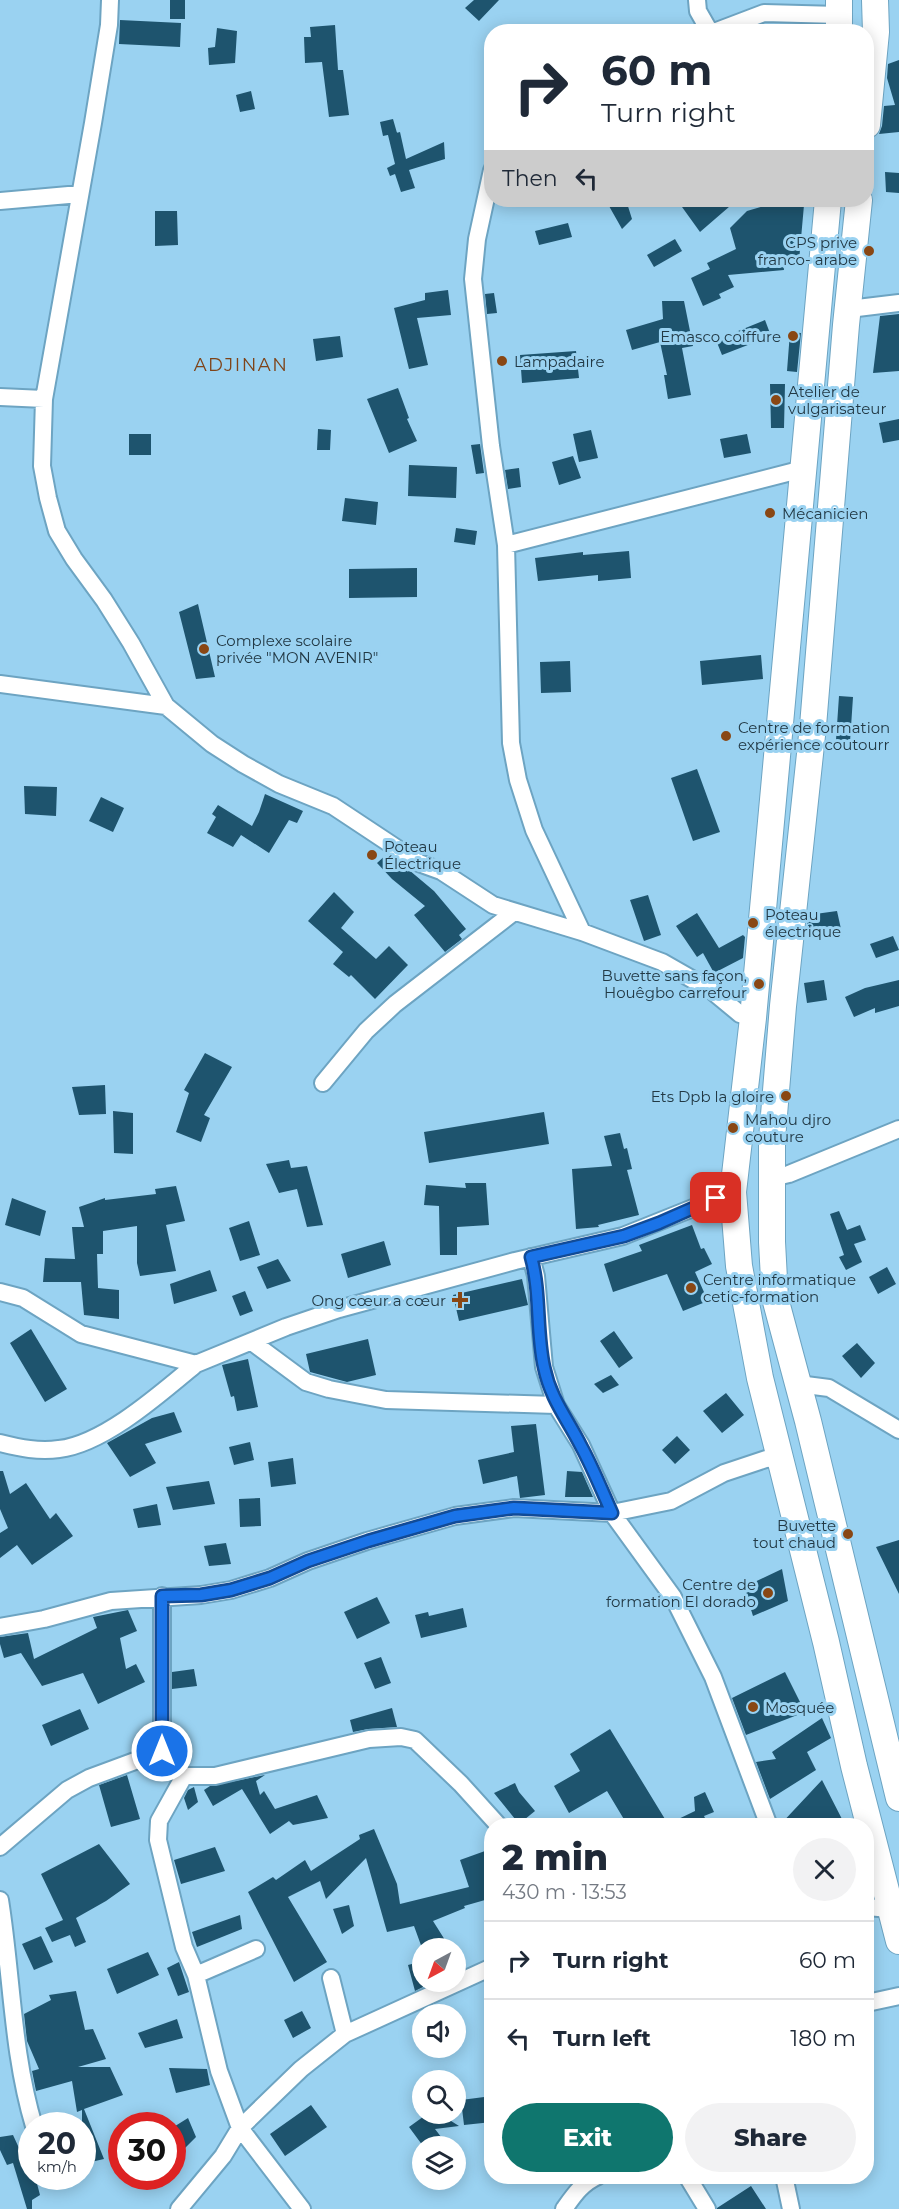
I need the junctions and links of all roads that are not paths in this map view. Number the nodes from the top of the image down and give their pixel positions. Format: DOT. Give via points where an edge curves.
graph roads {
  1 [pos="110,0"];
  2 [pos="697,0"];
  3 [pos="875,0"];
  4 [pos="839,15"];
  5 [pos="707,24"];
  6 [pos="734,24"];
  7 [pos="874,52"];
  8 [pos="80,194"];
  9 [pos="0,201"];
  10 [pos="484,207"];
  11 [pos="827,207"];
  12 [pos="858,207"];
  13 [pos="899,303"];
  14 [pos="849,309"];
  15 [pos="0,397"];
  16 [pos="44,399"];
  17 [pos="803,469"];
  18 [pos="506,545"];
  19 [pos="0,684"];
  20 [pos="166,706"];
  21 [pos="514,912"];
  22 [pos="582,932"];
  23 [pos="753,1018"];
  24 [pos="323,1083"];
  25 [pos="899,1129"];
  26 [pos="772,1178"];
  27 [pos="733,1192"];
  28 [pos="531,1257"];
  29 [pos="0,1292"];
  30 [pos="252,1342"];
  31 [pos="196,1364"];
  32 [pos="798,1384"];
  33 [pos="556,1405"];
  34 [pos="899,1430"];
  35 [pos="0,1443"];
  36 [pos="779,1458"];
  37 [pos="612,1513"];
  38 [pos="162,1596"];
  39 [pos="0,1627"];
  40 [pos="162,1751"];
  41 [pos="184,1776"];
  42 [pos="899,1798"];
  43 [pos="492,1818"];
  44 [pos="766,1818"];
  45 [pos="868,1818"];
  46 [pos="874,1840"];
  47 [pos="0,1847"];
  48 [pos="0,1900"];
  49 [pos="878,1908"];
  50 [pos="899,1941"];
  51 [pos="256,1949"];
  52 [pos="484,1971"];
  53 [pos="196,1975"];
  54 [pos="332,1978"];
  55 [pos="899,1996"];
  56 [pos="874,2001"];
  57 [pos="345,2034"];
  58 [pos="30,2112"];
  59 [pos="240,2128"];
  60 [pos="584,2184"];
  61 [pos="692,2184"];
  62 [pos="786,2184"];
  63 [pos="179,2209"];
  64 [pos="302,2209"];
  65 [pos="564,2209"];
  66 [pos="707,2209"];
  67 [pos="791,2209"];
  1 -- 8 [label="street"];
  2 -- 5 [label="street" via="698,11"];
  3 -- 7 [label="main road"];
  4 -- 6 [label="street" via="764,13"];
  8 -- 9 [label="street"];
  8 -- 16 [label="street"];
  10 -- 18 [label="street" via="473,279"];
  11 -- 17 [label="main road"];
  12 -- 14 [label="main road"];
  13 -- 14 [label="street"];
  14 -- 26 [label="main road" via="813,726 782,1017"];
  15 -- 16 [label="street"];
  16 -- 20 [label="street" via="42,466 57,531 126,634"];
  17 -- 18 [label="street"];
  17 -- 23 [label="main road"];
  18 -- 22 [label="street" via="511,743 518,780 534,830"];
  19 -- 20 [label="street"];
  20 -- 21 [label="street" via="243,764 333,806 419,863 441,871 493,905"];
  21 -- 22 [label="street"];
  21 -- 24 [label="street" via="395,1004 366,1031"];
  22 -- 23 [label="street" via="662,962 711,990 740,1014"];
  23 -- 27 [label="main road"];
  25 -- 26 [label="street"];
  26 -- 32 [label="main road" via="775,1298"];
  27 -- 28 [label="street" via="624,1236"];
  27 -- 36 [label="main road" via="739,1266"];
  28 -- 30 [label="street" via="339,1309"];
  28 -- 33 [label="street" via="544,1367"];
  29 -- 31 [label="street" via="23,1298 81,1334"];
  30 -- 31 [label="street"];
  30 -- 33 [label="street" via="306,1382 329,1389 386,1400"];
  31 -- 35 [label="street" via="121,1422 89,1440 61,1449 26,1449"];
  32 -- 34 [label="street" via="830,1389"];
  32 -- 42 [label="main road"];
  33 -- 37 [label="street" via="581,1445"];
  36 -- 37 [label="street" via="724,1473 671,1501"];
  36 -- 45 [label="main road"];
  37 -- 38 [label="street" via="514,1508 455,1516 368,1541 231,1590"];
  37 -- 44 [label="street" via="673,1597 713,1677"];
  38 -- 39 [label="street" via="111,1601"];
  38 -- 40 [label="street"];
  40 -- 41 [label="street"];
  40 -- 47 [label="street" via="88,1778 67,1790"];
  41 -- 43 [label="street" via="215,1776 369,1739 401,1737 415,1740"];
  41 -- 53 [label="street" via="159,1821 158,1840 184,1947"];
  46 -- 49 [label="main road" via="887,1888"];
  48 -- 58 [label="street" via="18,2057"];
  49 -- 50 [label="main road"];
  51 -- 53 [label="street"];
  52 -- 57 [label="street"];
  53 -- 59 [label="street" via="219,2071"];
  54 -- 57 [label="street"];
  55 -- 56 [label="street"];
  57 -- 59 [label="street" via="301,2069"];
  59 -- 63 [label="street" via="223,2156"];
  59 -- 64 [label="street"];
  60 -- 65 [label="street"];
  61 -- 66 [label="street"];
  62 -- 67 [label="street"];
}
